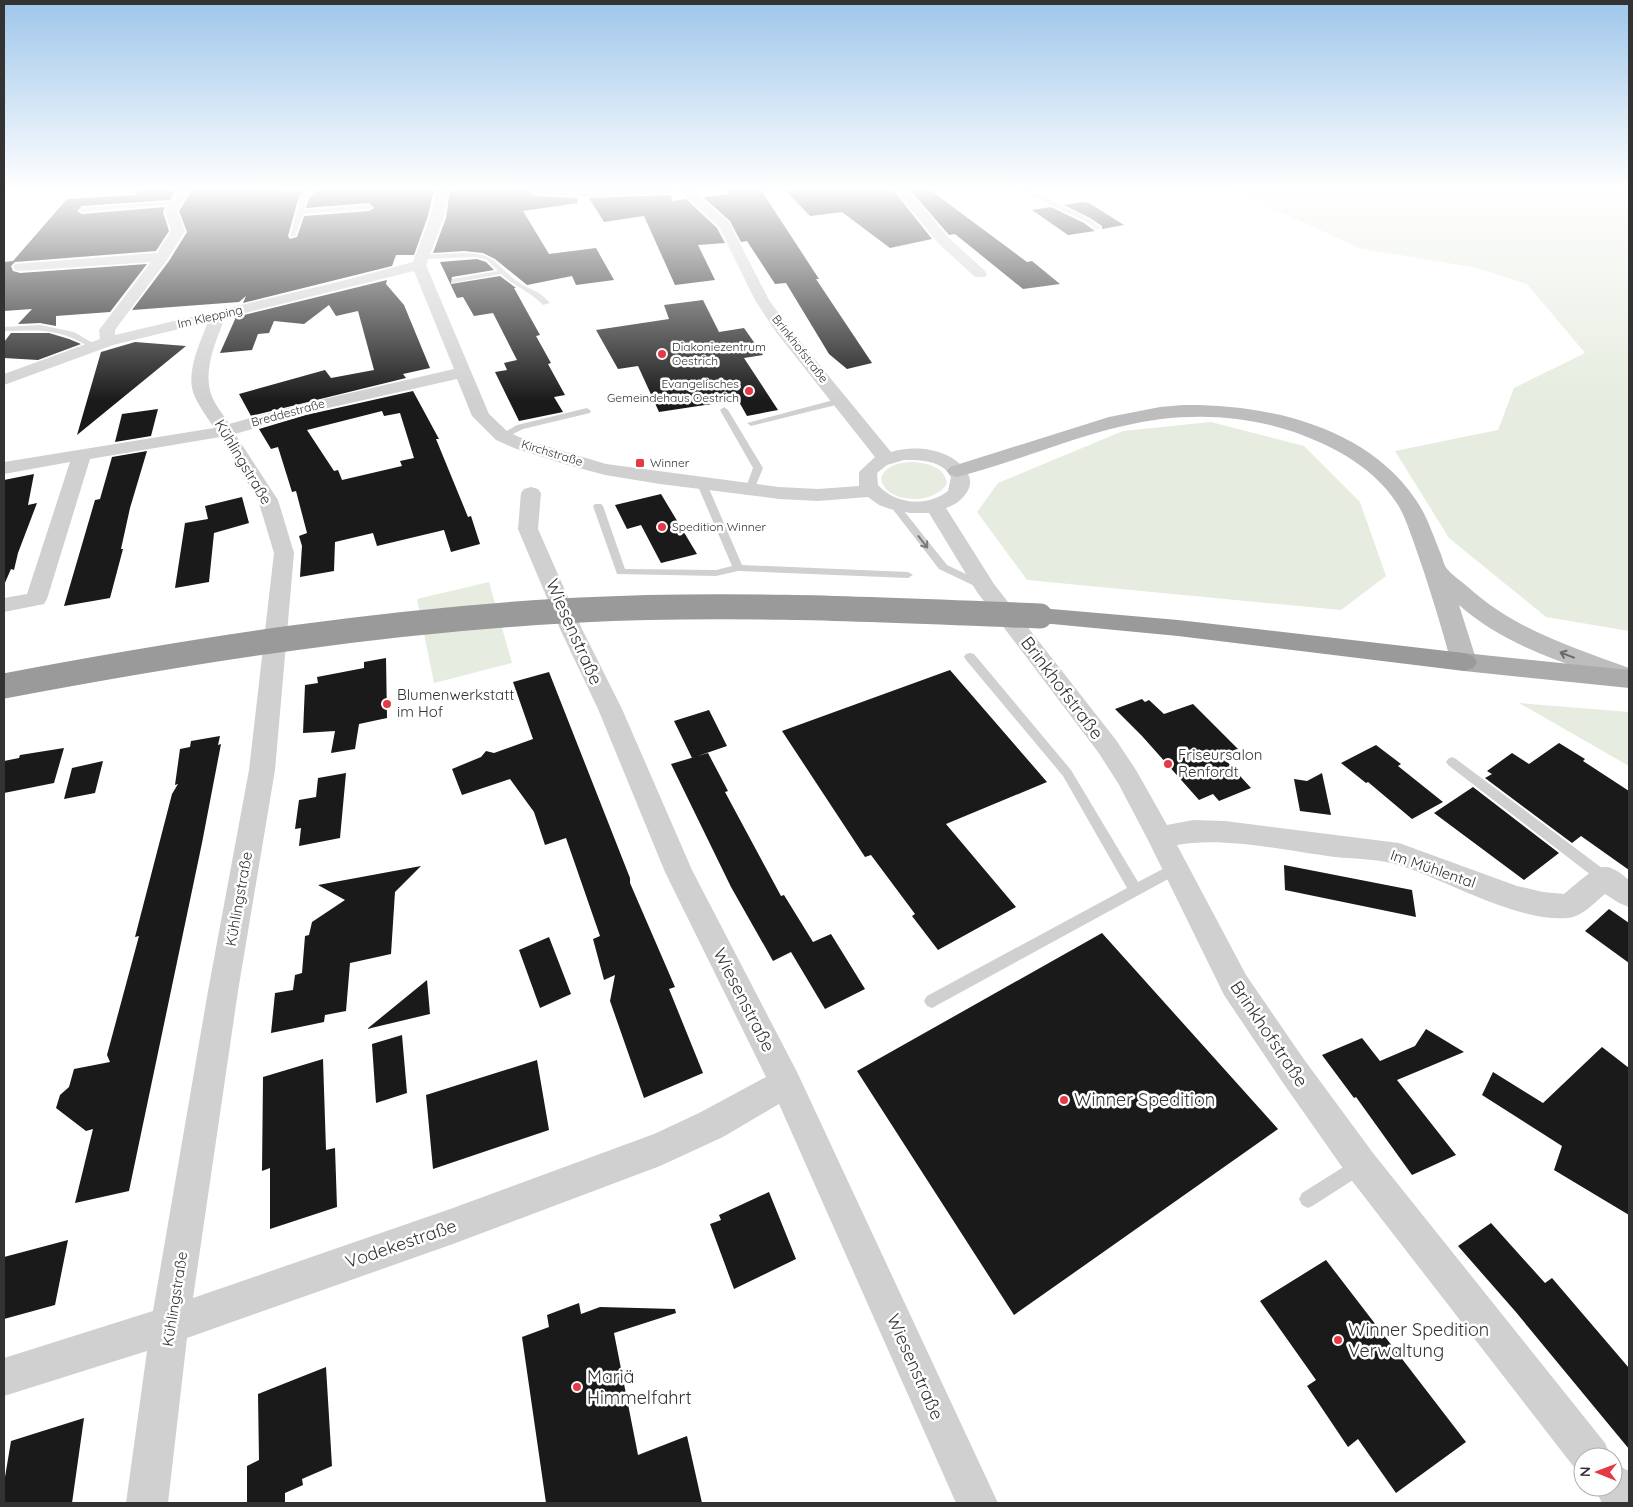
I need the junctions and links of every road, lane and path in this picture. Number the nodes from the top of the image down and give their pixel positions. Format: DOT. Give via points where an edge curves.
graph roads {
  1 [pos="115,260"];
  2 [pos="159,260"];
  3 [pos="427,260"];
  4 [pos="490,260"];
  5 [pos="743,260"];
  6 [pos="965,260"];
  7 [pos="420,261"];
  8 [pos="20,267"];
  9 [pos="503,272"];
  10 [pos="980,274"];
  11 [pos="454,280"];
  12 [pos="546,303"];
  13 [pos="218,316"];
  14 [pos="4,329"];
  15 [pos="101,343"];
  16 [pos="464,372"];
  17 [pos="4,380"];
  18 [pos="841,401"];
  19 [pos="724,410"];
  20 [pos="587,411"];
  21 [pos="751,423"];
  22 [pos="225,431"];
  23 [pos="502,436"];
  24 [pos="82,455"];
  25 [pos="886,458"];
  26 [pos="4,468"];
  27 [pos="957,471"];
  28 [pos="702,484"];
  29 [pos="750,490"];
  30 [pos="871,491"];
  31 [pos="531,493"];
  32 [pos="892,504"];
  33 [pos="934,505"];
  34 [pos="598,506"];
  35 [pos="738,568"];
  36 [pos="1435,568"];
  37 [pos="908,575"];
  38 [pos="985,587"];
  39 [pos="4,605"];
  40 [pos="970,657"];
  41 [pos="1464,662"];
  42 [pos="1629,678"];
  43 [pos="4,686"];
  44 [pos="1452,762"];
  45 [pos="1160,837"];
  46 [pos="1176,868"];
  47 [pos="1605,878"];
  48 [pos="1136,890"];
  49 [pos="1629,895"];
  50 [pos="932,1001"];
  51 [pos="786,1083"];
  52 [pos="1362,1165"];
  53 [pos="1308,1199"];
  54 [pos="170,1325"];
  55 [pos="4,1377"];
  56 [pos="1583,1447"];
  57 [pos="147,1503"];
  58 [pos="977,1503"];
  1 -- 8 [label="street"];
  2 -- 15 [label="street" via="107,330"];
  3 -- 7 [label="lane"];
  4 -- 9 [label="lane"];
  5 -- 18 [label="street, Brinkhofstraße" via="762,300 784,332"];
  6 -- 10 [label="street"];
  7 -- 13 [label="street, Im Klepping"];
  7 -- 16 [label="street, Kirchstraße" via="444,329"];
  9 -- 11 [label="lane"];
  9 -- 12 [label="lane"];
  13 -- 15 [label="street, Im Klepping"];
  13 -- 22 [label="street, Kühlingstraße" via="202,364 200,385 203,396"];
  14 -- 15 [label="lane" via="53,327"];
  15 -- 17 [label="street, Im Klepping"];
  16 -- 22 [label="street, Breddestraße"];
  16 -- 23 [label="street, Kirchstraße" via="481,416"];
  18 -- 21 [label="lane"];
  18 -- 25 [label="street, Brinkhofstraße"];
  19 -- 29 [label="lane" via="758,468"];
  20 -- 23 [label="lane" via="520,427"];
  22 -- 24 [label="street, Breddestraße"];
  22 -- 54 [label="street, Kühlingstraße" via="268,500 284,553 262,770 222,991"];
  23 -- 28 [label="street, Kirchstraße" via="605,469"];
  24 -- 26 [label="street, Breddestraße"];
  24 -- 39 [label="street" via="36,599"];
  25 -- 27 [label="street" via="902,454 921,455 938,459"];
  25 -- 30 [label="street" via="868,472 867,482"];
  27 -- 33 [label="street" via="961,483 956,494"];
  27 -- 36 [label="street" via="1139,416 1194,410 1268,418 1330,439 1377,468 1409,504"];
  28 -- 29 [label="street, Kirchstraße"];
  28 -- 35 [label="lane"];
  29 -- 30 [label="street, Kirchstraße" via="818,495"];
  30 -- 32 [label="street"];
  31 -- 51 [label="street, Wiesenstraße" via="528,529 571,629 610,709 679,872"];
  32 -- 33 [label="street"];
  32 -- 38 [label="lane, Brinkhofstraße, one-way" via="942,567"];
  33 -- 38 [label="street, Brinkhofstraße"];
  34 -- 35 [label="lane" via="620,572 716,573"];
  35 -- 37 [label="lane"];
  36 -- 41 [label="street"];
  42 -- 36 [label="street, one-way" via="1506,628 1469,602"];
  38 -- 45 [label="street, Brinkhofstraße" via="1107,746"];
  40 -- 48 [label="lane" via="1067,773"];
  41 -- 42 [label="main road"];
  41 -- 43 [label="highway, bridge" via="1169,627 1040,616 891,609 662,607 490,615 378,626 243,643"];
  44 -- 47 [label="lane"];
  45 -- 46 [label="street, Brinkhofstraße"];
  45 -- 47 [label="street, Im Mühlental" via="1193,831 1225,832 1399,854 1516,898 1543,904 1569,906"];
  46 -- 48 [label="lane"];
  46 -- 52 [label="street, Brinkhofstraße" via="1235,985"];
  47 -- 49 [label="street"];
  48 -- 50 [label="lane"];
  51 -- 54 [label="street, Vodekestraße" via="660,1149"];
  51 -- 58 [label="street, Wiesenstraße"];
  52 -- 53 [label="lane"];
  52 -- 56 [label="street, Brinkhofstraße"];
  54 -- 55 [label="street, Vodekestraße"];
  54 -- 57 [label="street, Kühlingstraße"];
}
